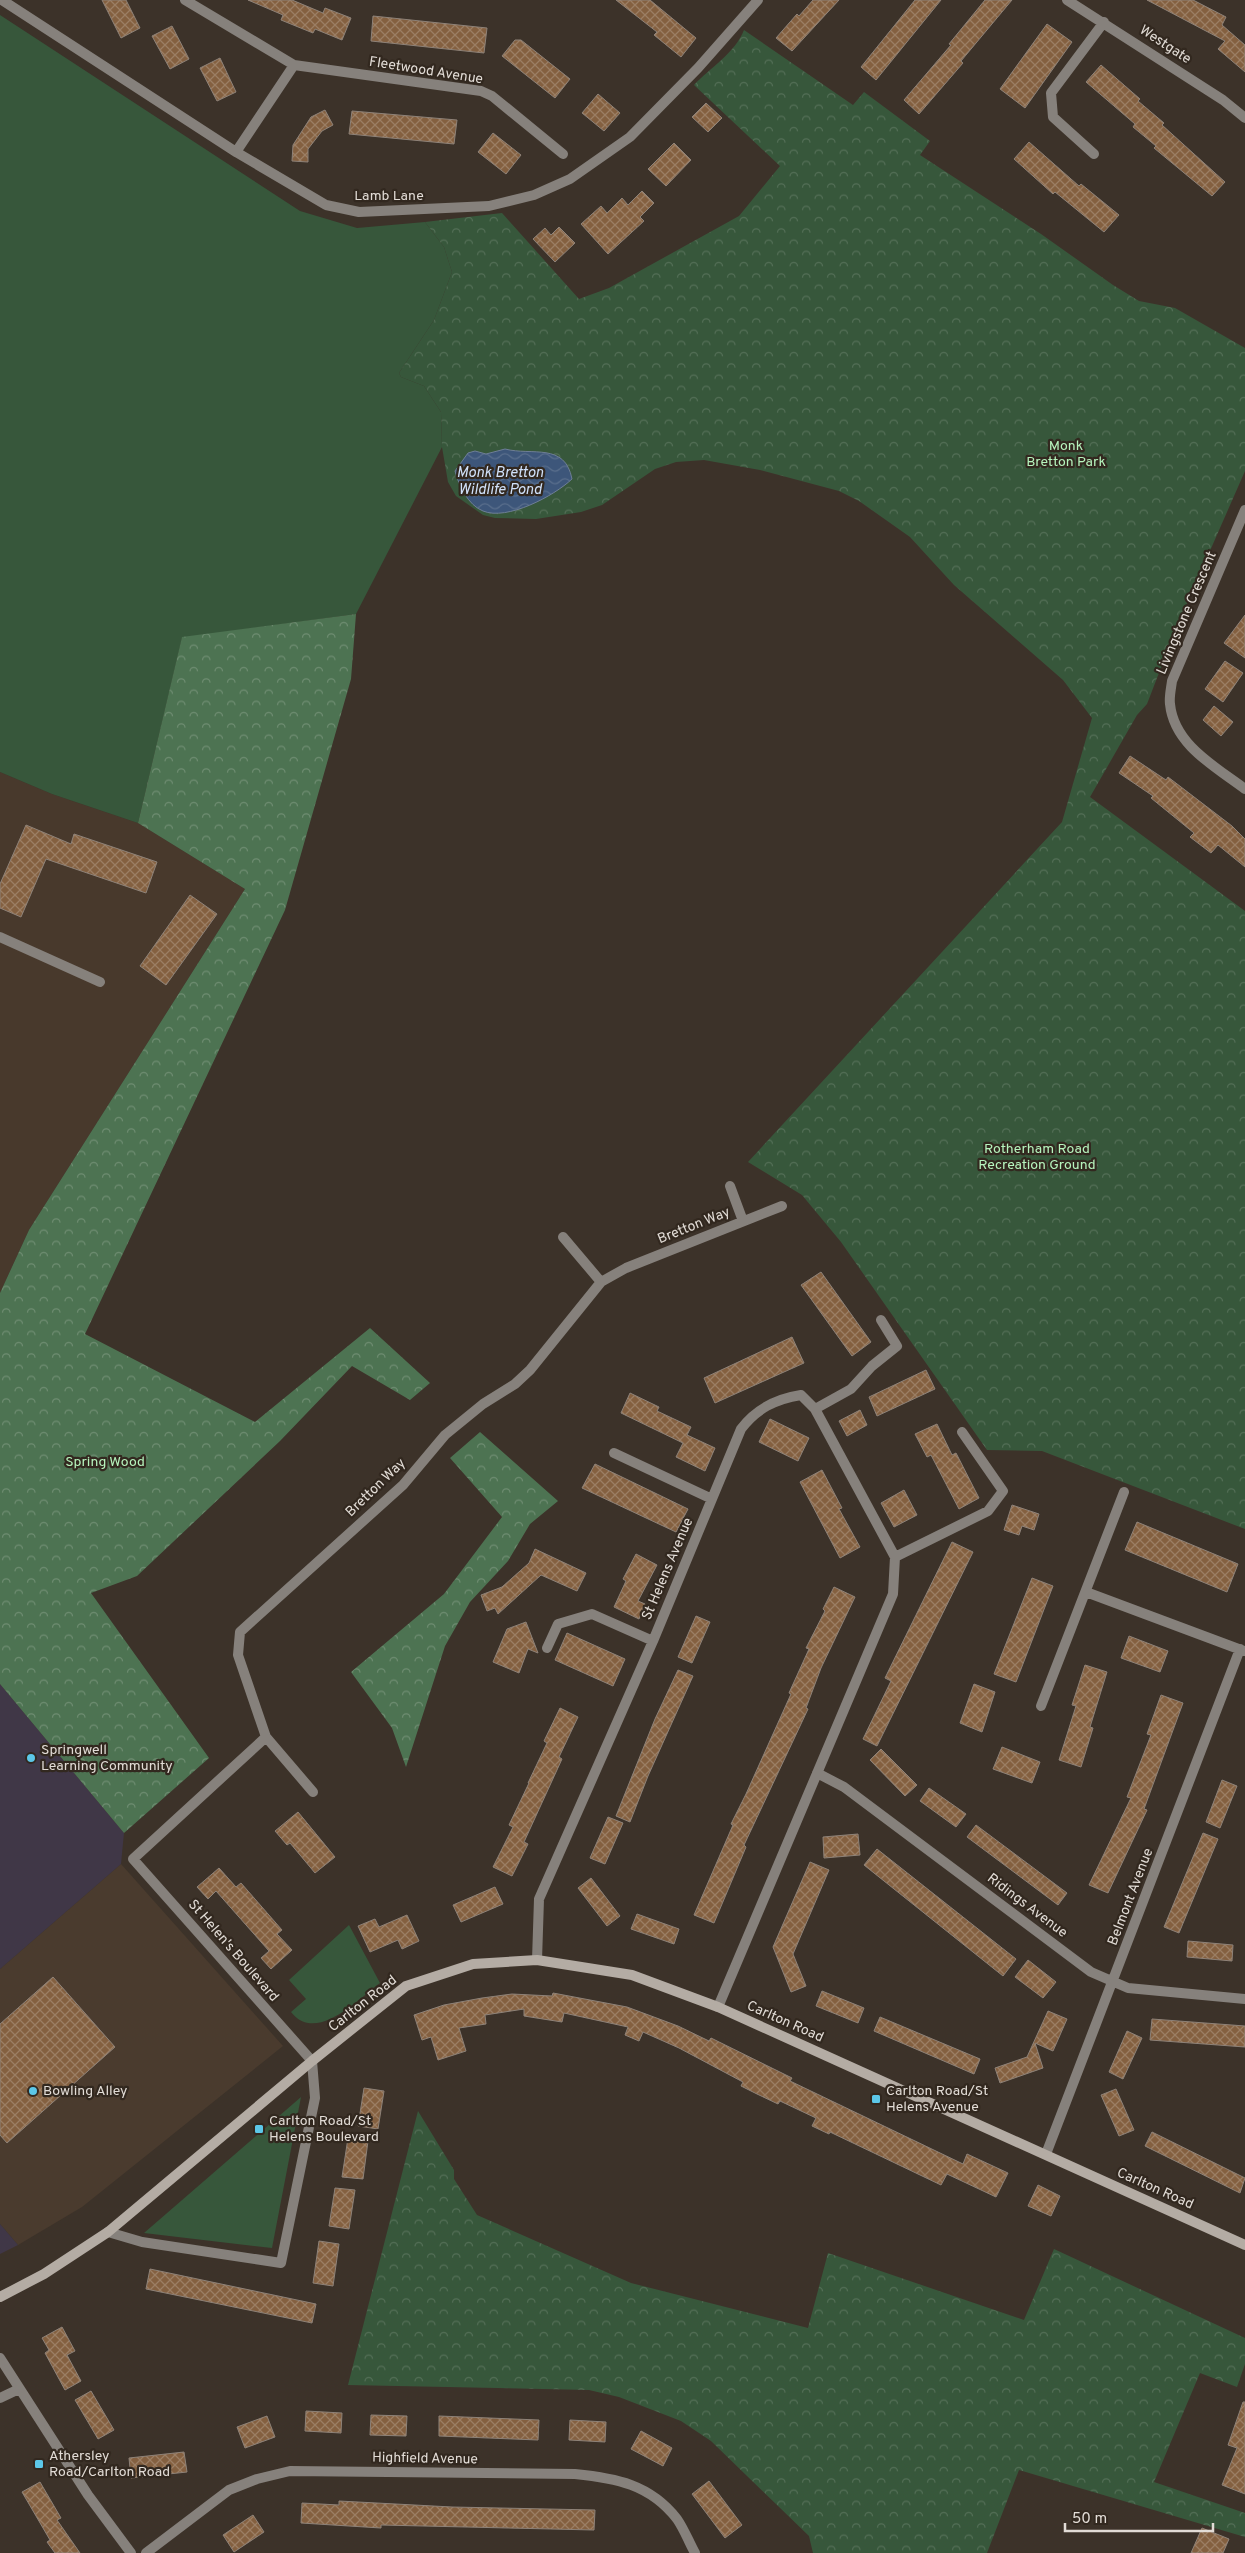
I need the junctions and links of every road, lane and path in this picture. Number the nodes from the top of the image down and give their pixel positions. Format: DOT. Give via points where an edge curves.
graph roads {
  1 [pos="2,0"];
  2 [pos="186,0"];
  3 [pos="758,0"];
  4 [pos="1067,0"];
  5 [pos="1104,22"];
  6 [pos="294,65"];
  7 [pos="1245,118"];
  8 [pos="236,152"];
  9 [pos="563,154"];
  10 [pos="1094,154"];
  11 [pos="1245,510"];
  12 [pos="1245,789"];
  13 [pos="0,937"];
  14 [pos="100,982"];
  15 [pos="730,1186"];
  16 [pos="782,1206"];
  17 [pos="743,1221"];
  18 [pos="563,1237"];
  19 [pos="601,1282"];
  20 [pos="881,1320"];
  21 [pos="815,1409"];
  22 [pos="962,1432"];
  23 [pos="614,1453"];
  24 [pos="1124,1492"];
  25 [pos="712,1499"];
  26 [pos="895,1557"];
  27 [pos="1086,1592"];
  28 [pos="653,1641"];
  29 [pos="547,1648"];
  30 [pos="1242,1650"];
  31 [pos="1041,1706"];
  32 [pos="266,1737"];
  33 [pos="817,1773"];
  34 [pos="313,1792"];
  35 [pos="537,1960"];
  36 [pos="1112,1983"];
  37 [pos="1245,1998"];
  38 [pos="718,2007"];
  39 [pos="312,2061"];
  40 [pos="1046,2154"];
  41 [pos="108,2232"];
  42 [pos="1245,2245"];
  43 [pos="0,2297"];
  44 [pos="0,2358"];
  45 [pos="19,2389"];
  46 [pos="0,2398"];
  47 [pos="131,2553"];
  48 [pos="146,2553"];
  49 [pos="695,2553"];
  1 -- 8 [label="street, Lamb Lane"];
  2 -- 6 [label="street, Fleetwood Avenue"];
  3 -- 8 [label="street, Lamb Lane" via="698,68 630,137 570,179 534,195 489,206 359,212 326,205"];
  4 -- 5 [label="street, Westgate"];
  5 -- 7 [label="street, Westgate"];
  5 -- 10 [label="street" via="1051,93 1053,117"];
  6 -- 8 [label="street"];
  6 -- 9 [label="street, Fleetwood Avenue" via="481,91 492,96"];
  11 -- 12 [label="street, Livingstone Crescent" via="1172,681 1170,705 1178,731 1194,750"];
  13 -- 14 [label="street"];
  15 -- 17 [label="street, Bretton Way"];
  16 -- 17 [label="street, Bretton Way"];
  17 -- 19 [label="street, Bretton Way" via="626,1268"];
  18 -- 19 [label="street"];
  19 -- 32 [label="street, Bretton Way" via="530,1370 515,1384 461,1420 403,1485 240,1632 238,1655"];
  20 -- 21 [label="street" via="897,1346 851,1389"];
  21 -- 25 [label="street, St Helens Avenue" via="800,1396 784,1398 752,1414 741,1429"];
  21 -- 26 [label="street"];
  22 -- 26 [label="street" via="1003,1491 988,1511"];
  23 -- 25 [label="street"];
  24 -- 27 [label="street"];
  25 -- 28 [label="street, St Helens Avenue"];
  26 -- 33 [label="street" via="892,1594"];
  27 -- 30 [label="street, Belmont Avenue"];
  27 -- 31 [label="street"];
  28 -- 29 [label="street" via="592,1614 558,1624"];
  28 -- 35 [label="street, St Helens Avenue" via="539,1899"];
  30 -- 36 [label="street, Belmont Avenue"];
  32 -- 34 [label="street, Bretton Way"];
  32 -- 39 [label="street, St Helen's Boulevard" via="133,1859"];
  33 -- 36 [label="street, Ridings Avenue" via="844,1786 1091,1972"];
  33 -- 38 [label="street"];
  35 -- 38 [label="main road, Carlton Road" via="632,1975"];
  35 -- 39 [label="main road, Carlton Road" via="473,1964 406,1986"];
  36 -- 37 [label="street, Ridings Avenue" via="1128,1988"];
  36 -- 40 [label="street, Belmont Avenue"];
  38 -- 40 [label="main road, Carlton Road"];
  39 -- 41 [label="main road, Carlton Road"];
  39 -- 41 [label="street" via="315,2098 280,2263 142,2242"];
  40 -- 42 [label="main road, Carlton Road"];
  41 -- 43 [label="main road, Carlton Road" via="44,2274"];
  44 -- 45 [label="street"];
  45 -- 46 [label="street"];
  45 -- 47 [label="street" via="88,2495"];
  48 -- 49 [label="street, Highfield Avenue" via="228,2490 257,2478 290,2470 575,2474 616,2478 648,2492 677,2519"];
}
